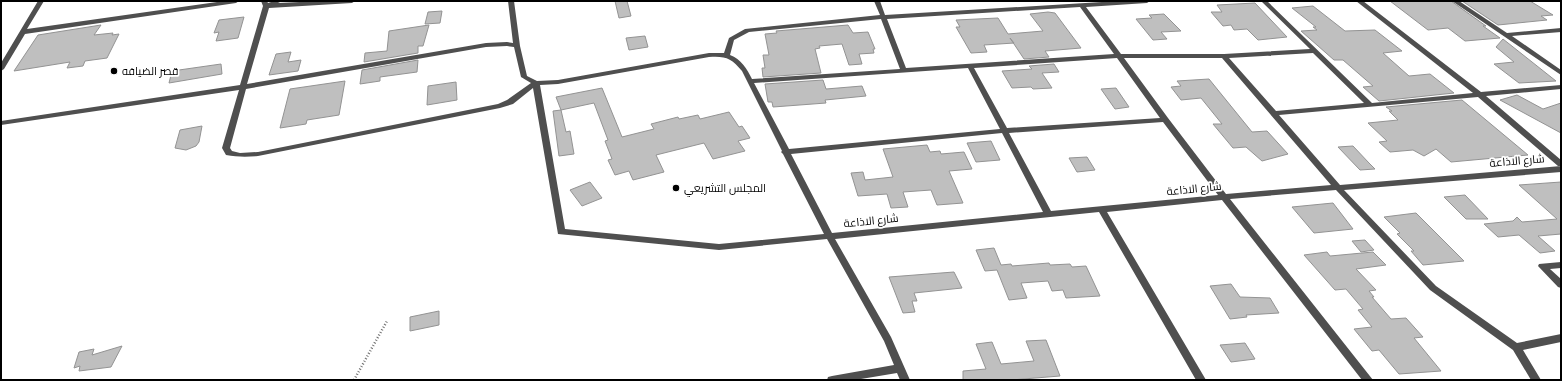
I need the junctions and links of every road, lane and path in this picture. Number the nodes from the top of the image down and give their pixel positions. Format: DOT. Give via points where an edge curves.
graph roads {
  1 [pos="41,1"];
  2 [pos="236,1"];
  3 [pos="279,1"];
  4 [pos="352,1"];
  5 [pos="511,1"];
  6 [pos="877,1"];
  7 [pos="1147,1"];
  8 [pos="1264,1"];
  9 [pos="1359,1"];
  10 [pos="1455,1"];
  11 [pos="1081,3"];
  12 [pos="265,4"];
  13 [pos="883,17"];
  14 [pos="1561,30"];
  15 [pos="23,32"];
  16 [pos="1506,35"];
  17 [pos="517,46"];
  18 [pos="1314,51"];
  19 [pos="727,55"];
  20 [pos="1119,56"];
  21 [pos="1224,56"];
  22 [pos="970,66"];
  23 [pos="1,69"];
  24 [pos="904,71"];
  25 [pos="1561,73"];
  26 [pos="750,81"];
  27 [pos="536,83"];
  28 [pos="243,87"];
  29 [pos="1561,87"];
  30 [pos="1480,95"];
  31 [pos="1370,105"];
  32 [pos="1274,113"];
  33 [pos="1165,120"];
  34 [pos="1,123"];
  35 [pos="1003,131"];
  36 [pos="785,152"];
  37 [pos="1561,164"];
  38 [pos="1561,169"];
  39 [pos="1337,187"];
  40 [pos="1225,197"];
  41 [pos="1101,209"];
  42 [pos="1048,214"];
  43 [pos="829,236"];
  44 [pos="1561,265"];
  45 [pos="1561,286"];
  46 [pos="387,321"];
  47 [pos="1561,338"];
  48 [pos="1516,347"];
  49 [pos="900,368"];
  50 [pos="354,380"];
  51 [pos="832,380"];
  52 [pos="905,380"];
  53 [pos="1201,380"];
  54 [pos="1368,380"];
  55 [pos="1536,380"];
  1 -- 15 [label="street"];
  2 -- 15 [label="street"];
  3 -- 12 [label="street"];
  4 -- 12 [label="street"];
  5 -- 17 [label="street"];
  6 -- 13 [label="street"];
  7 -- 11 [label="street"];
  8 -- 18 [label="street"];
  9 -- 30 [label="street"];
  10 -- 16 [label="street"];
  11 -- 13 [label="street"];
  11 -- 20 [label="street"];
  12 -- 28 [label="street"];
  13 -- 19 [label="street" via="747,30 731,39"];
  13 -- 24 [label="street"];
  14 -- 16 [label="street"];
  15 -- 23 [label="street"];
  16 -- 25 [label="street"];
  17 -- 27 [label="street" via="524,77"];
  17 -- 28 [label="street" via="486,45"];
  18 -- 21 [label="street"];
  18 -- 31 [label="street"];
  19 -- 26 [label="street" via="736,59"];
  19 -- 27 [label="street" via="709,55 558,82"];
  20 -- 21 [label="street"];
  20 -- 22 [label="street"];
  20 -- 33 [label="street"];
  21 -- 32 [label="street"];
  22 -- 24 [label="street"];
  22 -- 35 [label="street"];
  24 -- 26 [label="street"];
  26 -- 36 [label="street"];
  27 -- 28 [label="street" via="510,102 500,106 258,154 240,155 229,153 226,148"];
  27 -- 43 [label="street, شارع الاذاعة" via="561,232 719,247"];
  28 -- 34 [label="street"];
  29 -- 30 [label="street"];
  30 -- 31 [label="street"];
  30 -- 37 [label="street"];
  31 -- 32 [label="street"];
  32 -- 39 [label="street"];
  33 -- 35 [label="street"];
  33 -- 40 [label="street"];
  35 -- 36 [label="street"];
  35 -- 42 [label="street"];
  36 -- 43 [label="street"];
  38 -- 39 [label="street, شارع الاذاعة"];
  39 -- 40 [label="street, شارع الاذاعة"];
  39 -- 48 [label="street" via="1433,288"];
  40 -- 41 [label="street, شارع الاذاعة"];
  40 -- 54 [label="street"];
  41 -- 42 [label="street, شارع الاذاعة"];
  41 -- 53 [label="street"];
  42 -- 43 [label="street, شارع الاذاعة"];
  43 -- 49 [label="street" via="888,340"];
  44 -- 45 [label="street" via="1542,266"];
  46 -- 50 [label="path"];
  47 -- 48 [label="street"];
  48 -- 55 [label="street"];
  49 -- 51 [label="street"];
  49 -- 52 [label="street"];
}
